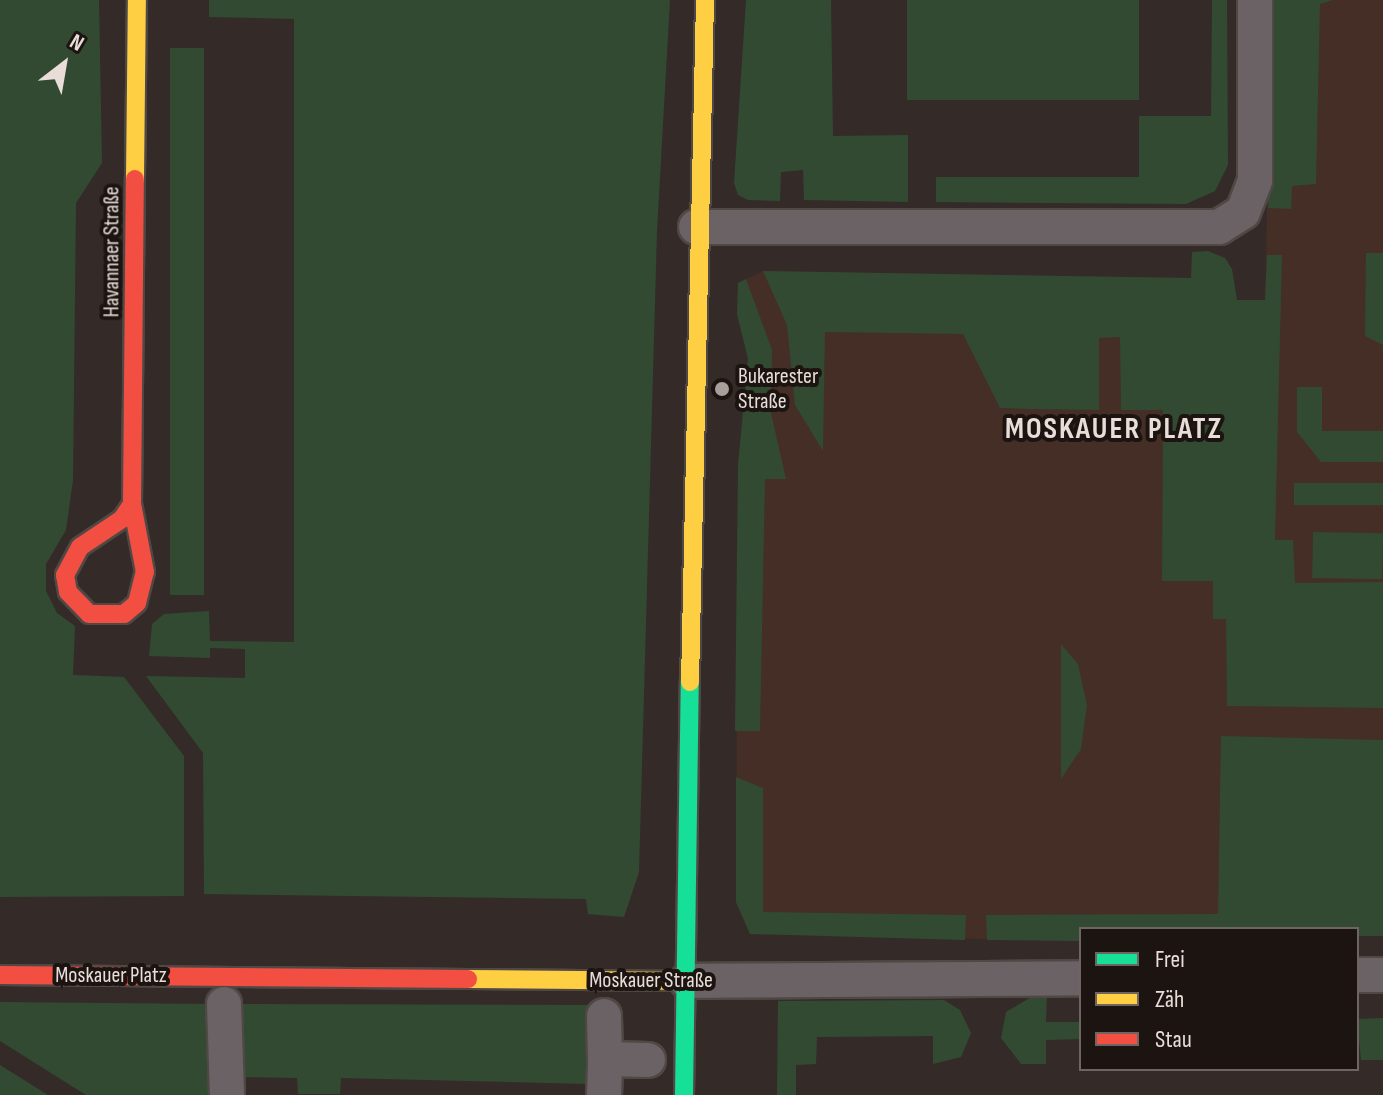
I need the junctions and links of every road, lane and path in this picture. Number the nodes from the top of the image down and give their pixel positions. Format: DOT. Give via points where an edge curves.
graph roads {
  1 [pos="137,0"];
  2 [pos="705,0"];
  3 [pos="1255,0"];
  4 [pos="696,227"];
  5 [pos="132,504"];
  6 [pos="0,975"];
  7 [pos="1359,975"];
  8 [pos="1383,975"];
  9 [pos="1079,978"];
  10 [pos="687,981"];
  11 [pos="223,991"];
  12 [pos="604,1016"];
  13 [pos="605,1059"];
  14 [pos="648,1060"];
  15 [pos="227,1095"];
  16 [pos="604,1095"];
  17 [pos="684,1095"];
  1 -- 5 [label="street, Havannaer Straße"];
  2 -- 4 [label="street"];
  3 -- 4 [label="street" via="1255,181 1243,212 1219,227"];
  4 -- 10 [label="street"];
  5 -- 5 [label="street, Havannaer Straße" via="122,519 80,547 65,575 68,592 89,614 124,614 137,603 144,550"];
  6 -- 11 [label="street, Moskauer Platz"];
  7 -- 8 [label="street"];
  9 -- 10 [label="street, Moskauer Straße"];
  10 -- 11 [label="street, Moskauer Straße"];
  10 -- 17 [label="street"];
  11 -- 15 [label="street"];
  12 -- 13 [label="street"];
  13 -- 14 [label="street"];
  13 -- 16 [label="street"];
}
